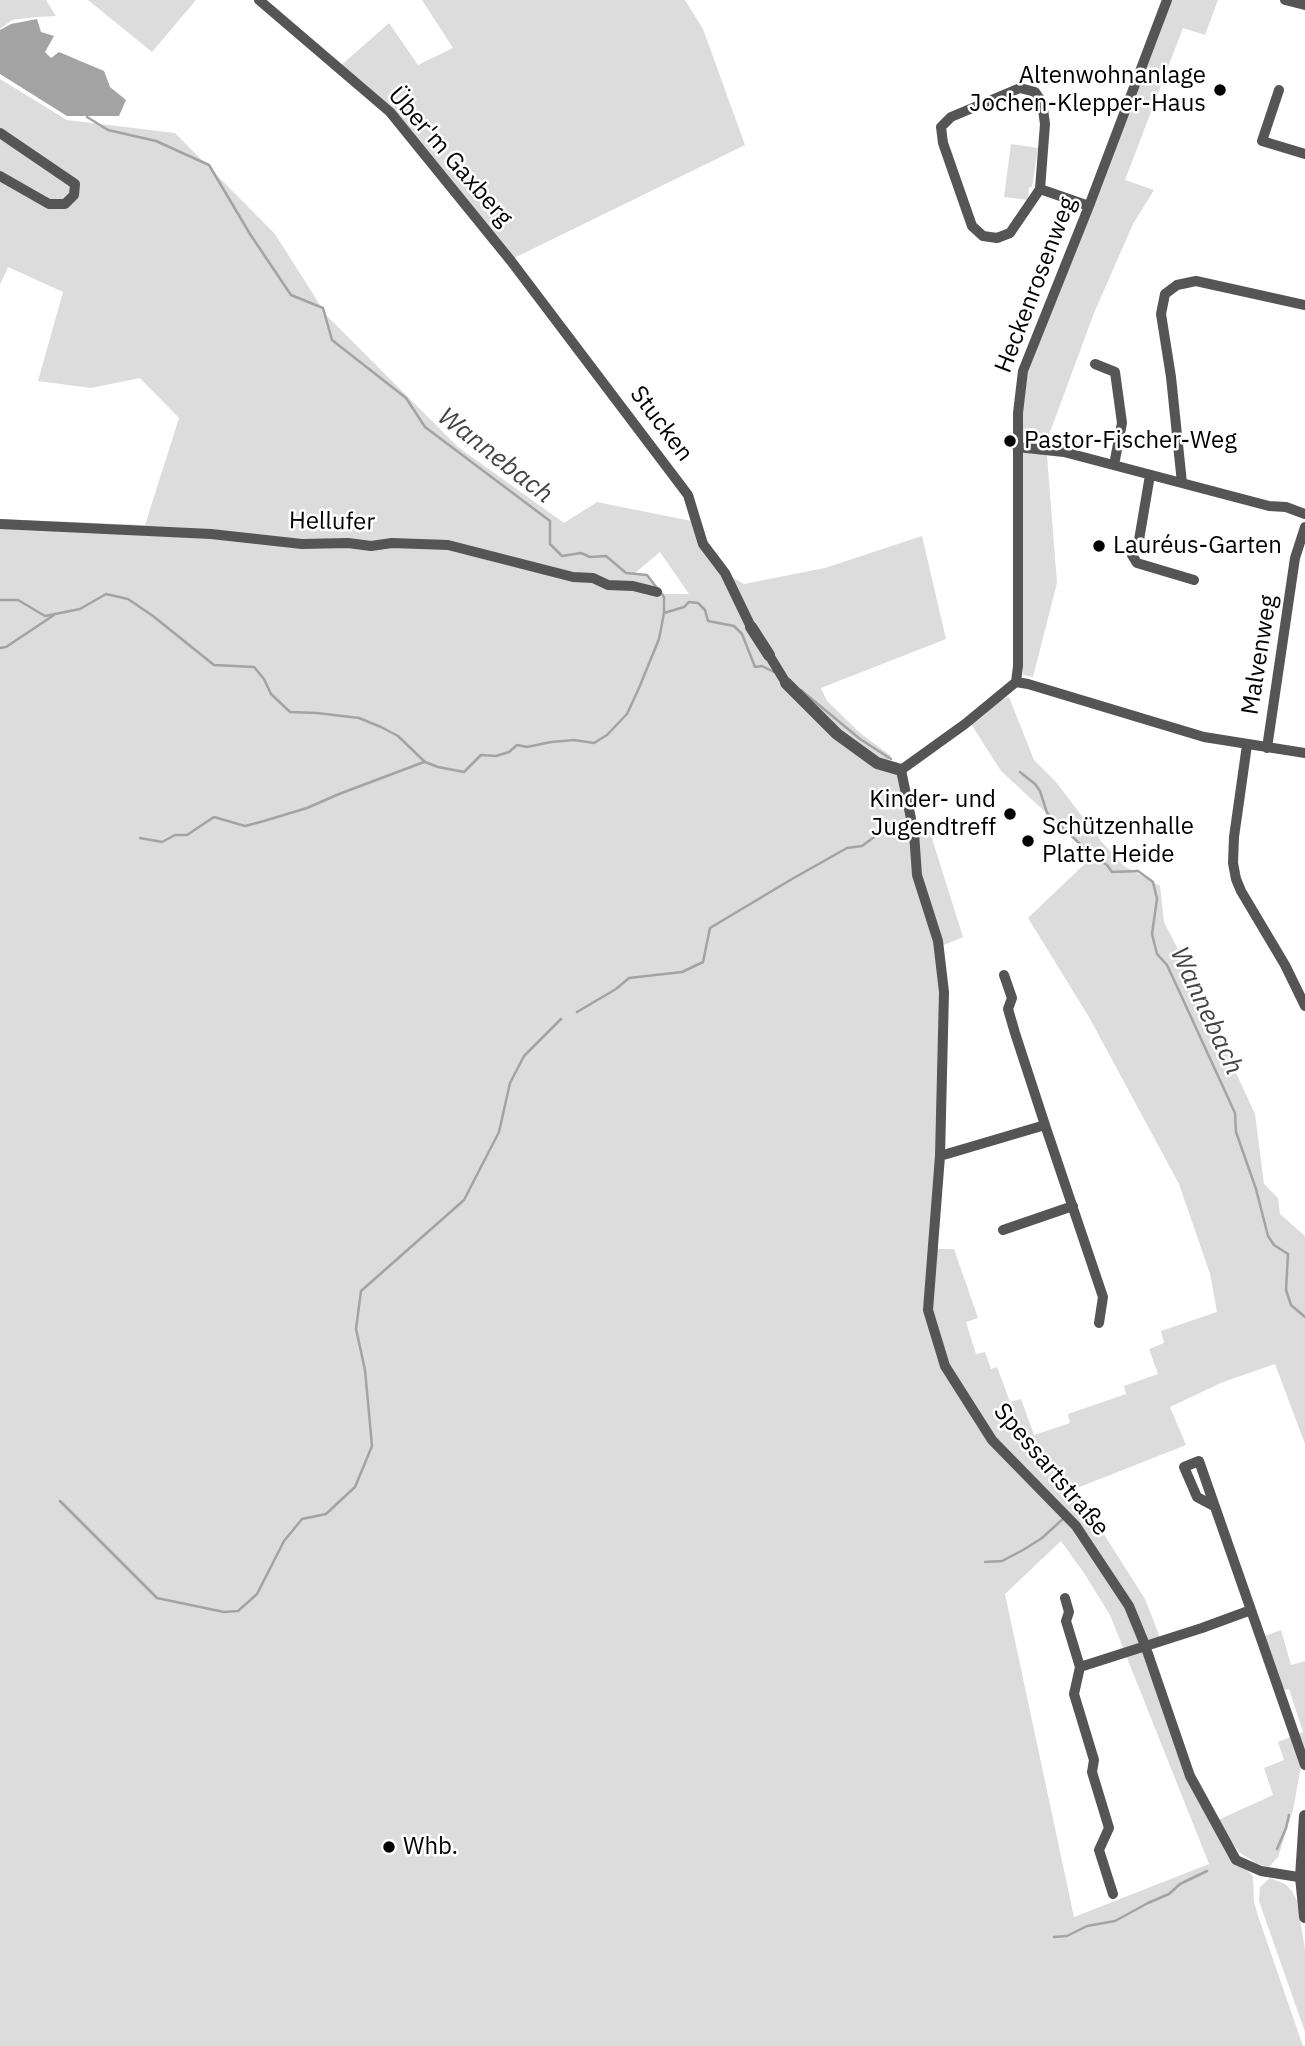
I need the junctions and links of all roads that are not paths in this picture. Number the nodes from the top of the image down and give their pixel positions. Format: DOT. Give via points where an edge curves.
graph roads {
  1 [pos="259,0"];
  2 [pos="1167,0"];
  3 [pos="1288,0"];
  4 [pos="1305,5"];
  5 [pos="1279,89"];
  6 [pos="0,133"];
  7 [pos="1305,154"];
  8 [pos="0,176"];
  9 [pos="1040,189"];
  10 [pos="1088,206"];
  11 [pos="511,261"];
  12 [pos="1305,305"];
  13 [pos="1095,364"];
  14 [pos="1017,447"];
  15 [pos="1114,465"];
  16 [pos="1150,475"];
  17 [pos="1182,484"];
  18 [pos="1305,514"];
  19 [pos="0,524"];
  20 [pos="1305,527"];
  21 [pos="1194,580"];
  22 [pos="657,593"];
  23 [pos="751,627"];
  24 [pos="769,655"];
  25 [pos="1016,682"];
  26 [pos="786,683"];
  27 [pos="1247,745"];
  28 [pos="1267,748"];
  29 [pos="1305,753"];
  30 [pos="901,770"];
  31 [pos="1004,975"];
  32 [pos="1305,1006"];
  33 [pos="1045,1125"];
  34 [pos="940,1156"];
  35 [pos="1073,1206"];
  36 [pos="1003,1230"];
  37 [pos="1099,1323"];
  38 [pos="1214,1506"];
  39 [pos="1065,1598"];
  40 [pos="1251,1610"];
  41 [pos="1145,1645"];
  42 [pos="1080,1667"];
  43 [pos="1305,1765"];
  44 [pos="1305,1816"];
  45 [pos="1303,1878"];
  46 [pos="1113,1894"];
  47 [pos="1305,1917"];
  1 -- 11 [label="street, Über'm Gaxberg" via="390,112"];
  2 -- 10 [label="street, Heckenrosenweg"];
  3 -- 4 [label="street"];
  5 -- 7 [label="street" via="1262,141"];
  6 -- 8 [label="street" via="75,184 74,195 65,204 49,204"];
  9 -- 9 [label="street" via="1045,124 1042,102 1035,92 1020,88 951,117 942,127 943,143 972,226 983,236 997,238 1010,233"];
  9 -- 10 [label="street"];
  10 -- 14 [label="street, Heckenrosenweg" via="1023,371"];
  11 -- 23 [label="street, Stucken" via="688,495 703,544 725,573"];
  12 -- 17 [label="street" via="1196,281 1165,293 1161,314"];
  13 -- 15 [label="street" via="1115,372 1122,423"];
  14 -- 15 [label="street"];
  14 -- 25 [label="street, Heckenrosenweg"];
  15 -- 16 [label="street"];
  16 -- 17 [label="street"];
  16 -- 21 [label="street" via="1139,540 1132,555 1137,563"];
  17 -- 18 [label="street"];
  19 -- 22 [label="street, Hellufer" via="211,534 302,544 448,545"];
  20 -- 28 [label="street, Malvenweg" via="1295,558"];
  23 -- 24 [label="street"];
  24 -- 26 [label="street"];
  25 -- 27 [label="street" via="1204,737"];
  25 -- 30 [label="street"];
  26 -- 30 [label="street" via="837,734 877,763"];
  27 -- 28 [label="street"];
  27 -- 32 [label="street" via="1234,837 1236,878"];
  28 -- 29 [label="street"];
  30 -- 34 [label="street, Spessartstraße" via="917,875 938,940 944,992"];
  31 -- 33 [label="street" via="1012,998 1008,1009 1011,1021"];
  33 -- 34 [label="street"];
  33 -- 35 [label="street"];
  34 -- 41 [label="street, Spessartstraße" via="928,1310 945,1366 992,1440 1076,1526 1129,1606"];
  35 -- 36 [label="street"];
  35 -- 37 [label="street" via="1103,1297"];
  38 -- 40 [label="street"];
  39 -- 42 [label="street" via="1066,1621"];
  40 -- 41 [label="street"];
  40 -- 43 [label="street"];
  41 -- 42 [label="street"];
  41 -- 45 [label="street, Spessartstraße" via="1190,1776 1236,1860 1261,1871"];
  42 -- 46 [label="street" via="1074,1694 1110,1828 1099,1850"];
  44 -- 45 [label="street"];
  45 -- 47 [label="street"];
}
